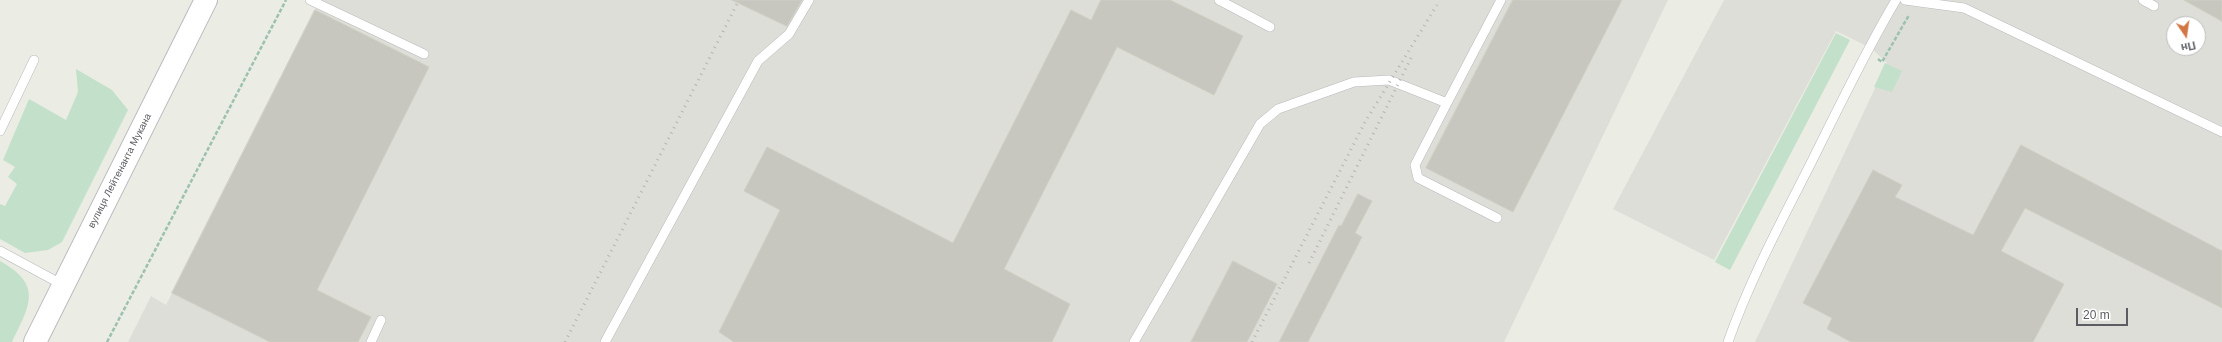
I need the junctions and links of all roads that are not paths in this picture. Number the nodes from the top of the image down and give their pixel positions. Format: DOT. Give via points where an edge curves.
graph roads {
  1 [pos="206,0"];
  2 [pos="310,0"];
  3 [pos="809,0"];
  4 [pos="1219,0"];
  5 [pos="1500,0"];
  6 [pos="1896,0"];
  7 [pos="1905,0"];
  8 [pos="2143,0"];
  9 [pos="2154,6"];
  10 [pos="1270,27"];
  11 [pos="424,54"];
  12 [pos="34,60"];
  13 [pos="1447,103"];
  14 [pos="0,131"];
  15 [pos="2222,132"];
  16 [pos="1497,218"];
  17 [pos="0,251"];
  18 [pos="63,285"];
  19 [pos="381,320"];
  20 [pos="34,342"];
  21 [pos="371,342"];
  22 [pos="605,342"];
  23 [pos="1134,342"];
  24 [pos="1728,342"];
  1 -- 18 [label="main road, вулиця Лейтенанта Мукана"];
  2 -- 11 [label="lane"];
  3 -- 22 [label="lane" via="789,34 758,61"];
  4 -- 10 [label="lane"];
  5 -- 13 [label="lane"];
  6 -- 24 [label="lane" via="1766,254"];
  7 -- 15 [label="lane" via="1964,8"];
  8 -- 9 [label="lane"];
  12 -- 14 [label="lane"];
  13 -- 16 [label="lane" via="1415,165 1418,178"];
  13 -- 23 [label="lane" via="1389,80 1354,82 1278,110 1260,124"];
  17 -- 18 [label="lane"];
  18 -- 20 [label="main road, вулиця Лейтенанта Мукана"];
  19 -- 21 [label="lane"];
}
